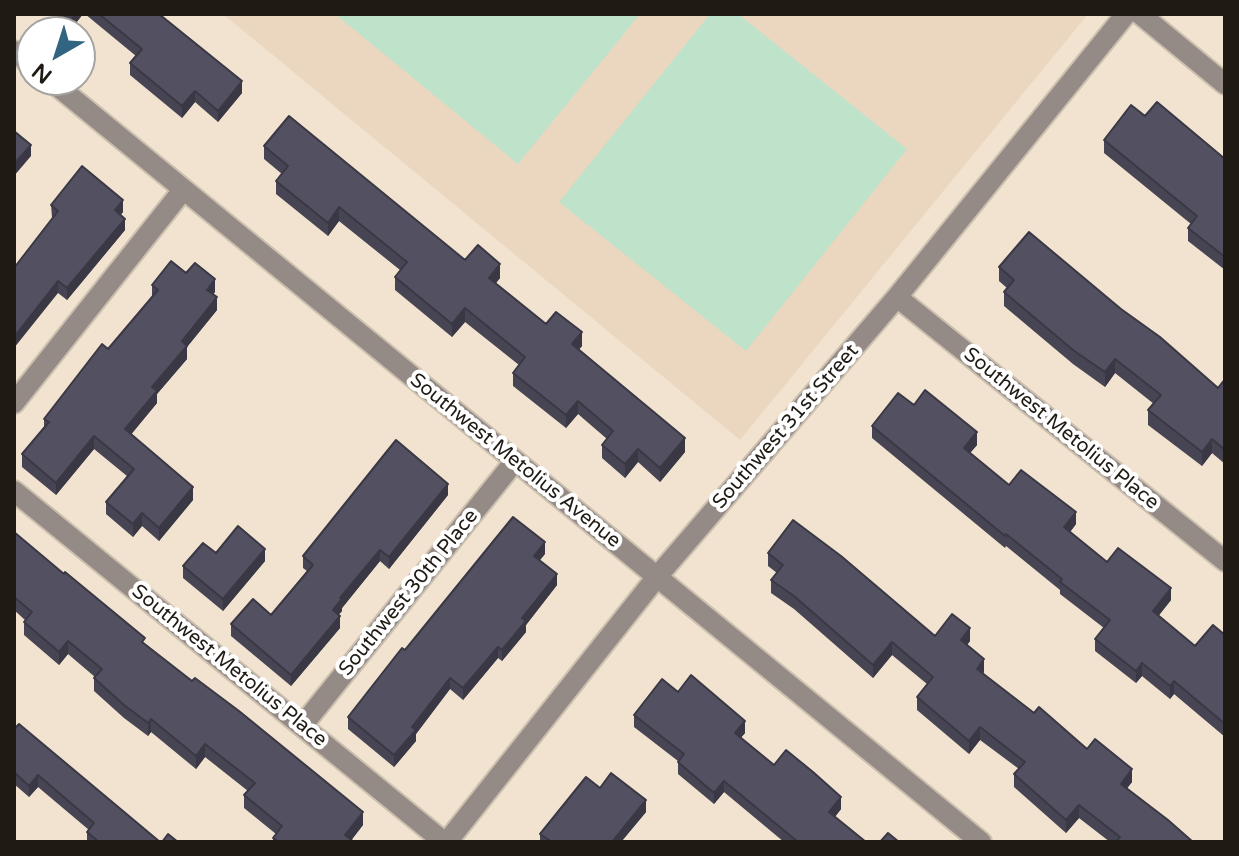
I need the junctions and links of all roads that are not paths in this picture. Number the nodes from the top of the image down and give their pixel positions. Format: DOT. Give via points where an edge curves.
graph roads {
  1 [pos="1126,14"];
  2 [pos="1140,14"];
  3 [pos="1225,84"];
  4 [pos="69,96"];
  5 [pos="183,190"];
  6 [pos="897,297"];
  7 [pos="14,403"];
  8 [pos="515,461"];
  9 [pos="14,491"];
  10 [pos="1225,561"];
  11 [pos="656,578"];
  12 [pos="302,726"];
  13 [pos="446,842"];
  14 [pos="981,842"];
  1 -- 6 [label="street, Southwest 31st Street"];
  2 -- 3 [label="street"];
  4 -- 5 [label="street, Southwest Metolius Avenue"];
  5 -- 7 [label="street"];
  5 -- 8 [label="street, Southwest Metolius Avenue"];
  6 -- 10 [label="street, Southwest Metolius Place"];
  6 -- 11 [label="street, Southwest 31st Street"];
  8 -- 11 [label="street, Southwest Metolius Avenue"];
  8 -- 12 [label="street, Southwest 30th Place"];
  9 -- 12 [label="street, Southwest Metolius Place"];
  11 -- 13 [label="street, Southwest 31st Street"];
  11 -- 14 [label="street, Southwest Metolius Avenue"];
  12 -- 13 [label="street, Southwest Metolius Place"];
}
